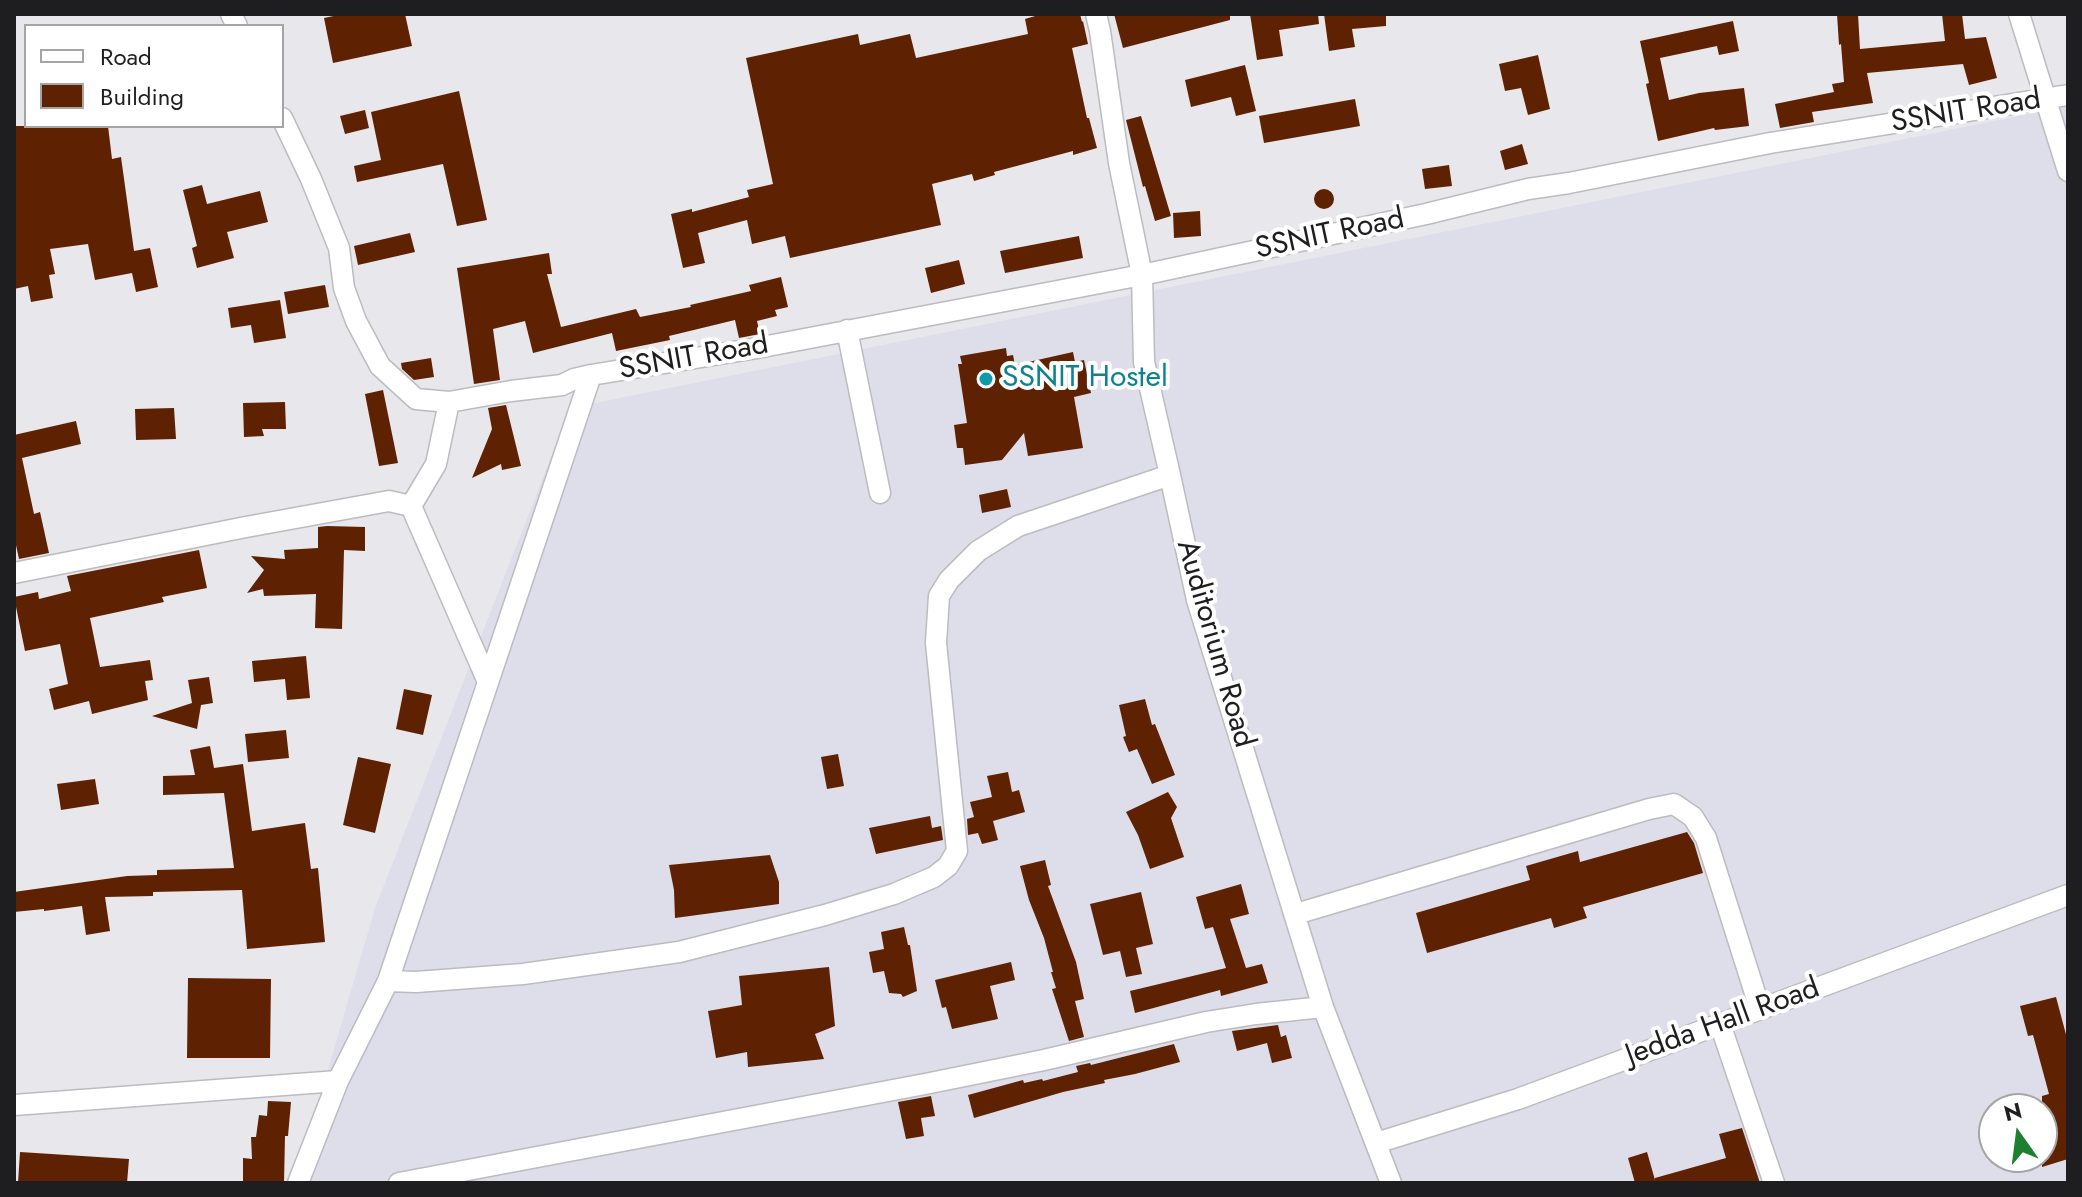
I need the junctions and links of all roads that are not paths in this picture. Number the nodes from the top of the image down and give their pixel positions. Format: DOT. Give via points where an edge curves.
graph roads {
  1 [pos="1096,14"];
  2 [pos="2019,14"];
  3 [pos="2068,95"];
  4 [pos="2047,99"];
  5 [pos="284,122"];
  6 [pos="2068,171"];
  7 [pos="1142,275"];
  8 [pos="847,330"];
  9 [pos="591,375"];
  10 [pos="449,402"];
  11 [pos="1170,475"];
  12 [pos="880,493"];
  13 [pos="411,506"];
  14 [pos="14,573"];
  15 [pos="488,682"];
  16 [pos="2068,895"];
  17 [pos="1296,914"];
  18 [pos="388,981"];
  19 [pos="1323,1007"];
  20 [pos="1760,1009"];
  21 [pos="1720,1024"];
  22 [pos="338,1081"];
  23 [pos="14,1105"];
  24 [pos="1376,1143"];
  25 [pos="298,1183"];
  26 [pos="399,1183"];
  27 [pos="1391,1183"];
  28 [pos="1774,1183"];
  1 -- 7 [label="street, Auditorium Road"];
  2 -- 4 [label="street"];
  3 -- 4 [label="street, SSNIT Road"];
  4 -- 6 [label="street"];
  4 -- 7 [label="street, SSNIT Road" via="1528,189"];
  5 -- 10 [label="street" via="339,248 344,288 356,321 380,366 416,399"];
  7 -- 8 [label="street, SSNIT Road"];
  7 -- 11 [label="street, Auditorium Road" via="1144,362"];
  8 -- 9 [label="street, SSNIT Road"];
  8 -- 12 [label="street"];
  9 -- 10 [label="street, SSNIT Road" via="562,385"];
  9 -- 15 [label="street"];
  10 -- 13 [label="street" via="436,464"];
  11 -- 17 [label="street, Auditorium Road" via="1197,600"];
  11 -- 18 [label="street" via="1018,526 978,551 939,596 936,643 957,851 934,877 852,907 679,952 523,974"];
  13 -- 14 [label="street" via="389,501"];
  13 -- 15 [label="street"];
  15 -- 18 [label="street"];
  16 -- 20 [label="street, Jedda Hall Road"];
  17 -- 19 [label="street, Auditorium Road"];
  17 -- 20 [label="street" via="1674,804 1693,817 1706,838"];
  18 -- 22 [label="street"];
  19 -- 24 [label="street, Auditorium Road"];
  19 -- 26 [label="street" via="1206,1022 925,1084"];
  20 -- 21 [label="street, Jedda Hall Road"];
  21 -- 24 [label="street, Jedda Hall Road" via="1518,1099"];
  21 -- 28 [label="street"];
  22 -- 23 [label="street"];
  22 -- 25 [label="street"];
  24 -- 27 [label="street"];
}
